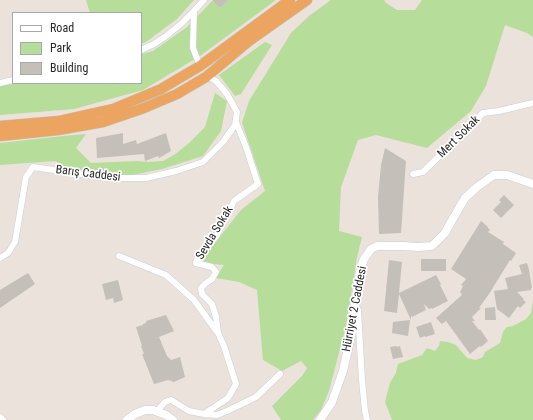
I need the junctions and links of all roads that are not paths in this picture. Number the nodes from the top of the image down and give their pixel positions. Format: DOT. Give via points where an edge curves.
graph roads {
  1 [pos="204,0"];
  2 [pos="290,0"];
  3 [pos="306,0"];
  4 [pos="194,11"];
  5 [pos="142,50"];
  6 [pos="200,66"];
  7 [pos="207,76"];
  8 [pos="12,80"];
  9 [pos="0,83"];
  10 [pos="533,102"];
  11 [pos="236,122"];
  12 [pos="0,126"];
  13 [pos="0,136"];
  14 [pos="413,174"];
  15 [pos="533,184"];
  16 [pos="119,256"];
  17 [pos="0,258"];
  18 [pos="357,296"];
  19 [pos="218,334"];
  20 [pos="280,374"];
  21 [pos="157,411"];
  22 [pos="204,414"];
  23 [pos="0,418"];
  24 [pos="2,420"];
  25 [pos="127,420"];
  26 [pos="173,420"];
  27 [pos="320,420"];
  28 [pos="367,420"];
  1 -- 4 [label="street"];
  2 -- 6 [label="highway"];
  3 -- 7 [label="highway" via="249,41"];
  4 -- 5 [label="street" via="160,40"];
  4 -- 6 [label="street" via="193,48"];
  6 -- 12 [label="highway" via="160,89 113,109 59,121"];
  7 -- 11 [label="street" via="216,81 227,94 238,112"];
  7 -- 13 [label="highway" via="177,94 103,122"];
  8 -- 9 [label="street"];
  10 -- 14 [label="street, Mert Sokak" via="483,113 424,172"];
  11 -- 17 [label="street, Barış Caddesi" via="223,142 203,162 146,178 109,178 33,167 26,177 15,242 8,253"];
  11 -- 19 [label="street, Sevda Sokak" via="258,184 234,201 217,235 196,263 212,267 216,272 201,288 202,294 212,304"];
  15 -- 18 [label="street, Hürriyet 2 Caddesi" via="507,174 494,175 465,198 446,233 432,246 377,246 371,249 361,267"];
  16 -- 19 [label="street" via="166,275 194,300"];
  18 -- 27 [label="street, Hürriyet 2 Caddesi" via="343,371 332,402"];
  18 -- 28 [label="street"];
  19 -- 22 [label="street, Sevda Sokak" via="236,384 228,398"];
  20 -- 22 [label="street" via="256,397 217,415"];
  21 -- 22 [label="street" via="165,402 171,400 189,411"];
  21 -- 25 [label="street" via="145,410"];
  21 -- 26 [label="street"];
  23 -- 24 [label="street"];
}
